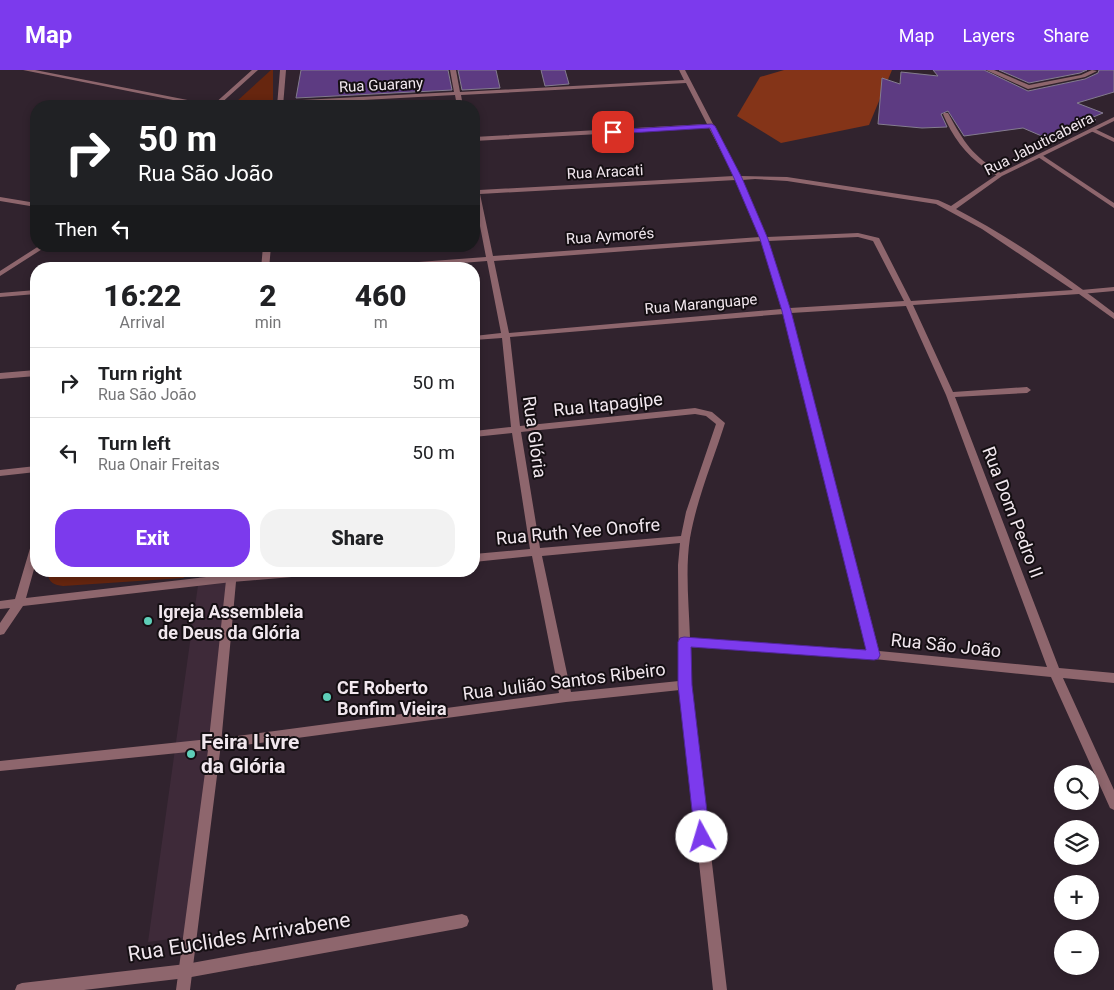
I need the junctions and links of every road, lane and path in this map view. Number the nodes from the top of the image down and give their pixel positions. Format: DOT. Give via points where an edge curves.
graph roads {
  1 [pos="26,70"];
  2 [pos="255,70"];
  3 [pos="283,70"];
  4 [pos="454,70"];
  5 [pos="682,70"];
  6 [pos="989,70"];
  7 [pos="1094,71"];
  8 [pos="688,81"];
  9 [pos="458,94"];
  10 [pos="180,100"];
  11 [pos="222,100"];
  12 [pos="280,100"];
  13 [pos="351,100"];
  14 [pos="459,100"];
  15 [pos="946,114"];
  16 [pos="1114,119"];
  17 [pos="712,126"];
  18 [pos="1093,130"];
  19 [pos="480,139"];
  20 [pos="1114,140"];
  21 [pos="1040,156"];
  22 [pos="1000,175"];
  23 [pos="738,178"];
  24 [pos="480,192"];
  25 [pos="0,199"];
  26 [pos="30,204"];
  27 [pos="1114,206"];
  28 [pos="952,208"];
  29 [pos="480,212"];
  30 [pos="871,238"];
  31 [pos="764,239"];
  32 [pos="35,252"];
  33 [pos="491,257"];
  34 [pos="433,262"];
  35 [pos="0,274"];
  36 [pos="1114,289"];
  37 [pos="30,292"];
  38 [pos="1080,292"];
  39 [pos="0,295"];
  40 [pos="909,304"];
  41 [pos="787,311"];
  42 [pos="1114,317"];
  43 [pos="506,336"];
  44 [pos="480,338"];
  45 [pos="30,374"];
  46 [pos="0,376"];
  47 [pos="1027,390"];
  48 [pos="950,395"];
  49 [pos="516,430"];
  50 [pos="480,433"];
  51 [pos="30,470"];
  52 [pos="0,473"];
  53 [pos="685,539"];
  54 [pos="536,552"];
  55 [pos="480,557"];
  56 [pos="30,566"];
  57 [pos="217,577"];
  58 [pos="232,577"];
  59 [pos="19,604"];
  60 [pos="0,605"];
  61 [pos="0,631"];
  62 [pos="684,642"];
  63 [pos="874,655"];
  64 [pos="1055,673"];
  65 [pos="1114,678"];
  66 [pos="685,685"];
  67 [pos="566,697"];
  68 [pos="215,744"];
  69 [pos="0,766"];
  70 [pos="1114,804"];
  71 [pos="462,921"];
  72 [pos="186,971"];
  73 [pos="22,990"];
  74 [pos="183,990"];
  75 [pos="720,990"];
  1 -- 10 [label="street"];
  2 -- 11 [label="street"];
  3 -- 12 [label="street"];
  4 -- 9 [label="street"];
  5 -- 8 [label="street"];
  6 -- 7 [label="street" via="1028,87"];
  8 -- 9 [label="street, Rua Guarany"];
  8 -- 17 [label="street"];
  9 -- 13 [label="street, Rua Guarany"];
  9 -- 14 [label="street"];
  15 -- 22 [label="street" via="966,150"];
  16 -- 18 [label="street, Rua Jabuticabeira"];
  17 -- 19 [label="street"];
  17 -- 23 [label="street"];
  18 -- 20 [label="street"];
  18 -- 21 [label="street, Rua Jabuticabeira"];
  21 -- 22 [label="street, Rua Jabuticabeira"];
  21 -- 27 [label="street"];
  22 -- 28 [label="street, Rua Jabuticabeira"];
  23 -- 24 [label="street, Rua Aracati"];
  23 -- 28 [label="street, Rua Aracati" via="796,180 930,199"];
  23 -- 31 [label="street"];
  25 -- 26 [label="street"];
  28 -- 38 [label="street, Rua Aracati"];
  29 -- 33 [label="street, Rua Glória"];
  30 -- 31 [label="street, Rua Aymorés" via="858,235"];
  30 -- 40 [label="street, Rua Dom Pedro II" via="879,244"];
  31 -- 33 [label="street, Rua Aymorés"];
  31 -- 41 [label="street"];
  32 -- 35 [label="street"];
  33 -- 34 [label="street, Rua Aymorés"];
  33 -- 43 [label="street, Rua Glória"];
  36 -- 38 [label="street, Rua Maranguape"];
  37 -- 39 [label="street"];
  38 -- 40 [label="street, Rua Maranguape"];
  38 -- 42 [label="street, Rua Aracati"];
  40 -- 41 [label="street, Rua Maranguape"];
  40 -- 48 [label="street, Rua Dom Pedro II"];
  41 -- 43 [label="street, Rua Maranguape"];
  41 -- 63 [label="street"];
  43 -- 44 [label="street, Rua Maranguape"];
  43 -- 49 [label="street, Rua Glória"];
  45 -- 46 [label="street"];
  47 -- 48 [label="street"];
  48 -- 64 [label="street, Rua Dom Pedro II"];
  49 -- 50 [label="street, Rua Itapagipe"];
  49 -- 53 [label="street, Rua Itapagipe" via="695,411 714,416 721,423"];
  49 -- 54 [label="street, Rua Glória"];
  51 -- 52 [label="street"];
  53 -- 54 [label="street, Rua Ruth Yee Onofre"];
  53 -- 62 [label="street"];
  54 -- 55 [label="street, Rua Ruth Yee Onofre"];
  54 -- 67 [label="street, Rua Glória"];
  56 -- 59 [label="street"];
  57 -- 59 [label="street"];
  58 -- 68 [label="street"];
  59 -- 60 [label="street"];
  59 -- 61 [label="street"];
  62 -- 63 [label="street, Rua São João"];
  62 -- 66 [label="street"];
  63 -- 64 [label="street, Rua São João"];
  64 -- 65 [label="street, Rua São João"];
  64 -- 70 [label="street, Rua Dom Pedro II"];
  66 -- 67 [label="street, Rua Julião Santos Ribeiro"];
  66 -- 75 [label="street"];
  67 -- 68 [label="street, Rua Julião Santos Ribeiro"];
  68 -- 69 [label="street, Rua Julião Santos Ribeiro"];
  68 -- 72 [label="street"];
  71 -- 72 [label="street, Rua Euclides Arrivabene"];
  72 -- 73 [label="street, Rua Euclides Arrivabene"];
  72 -- 74 [label="street"];
}
